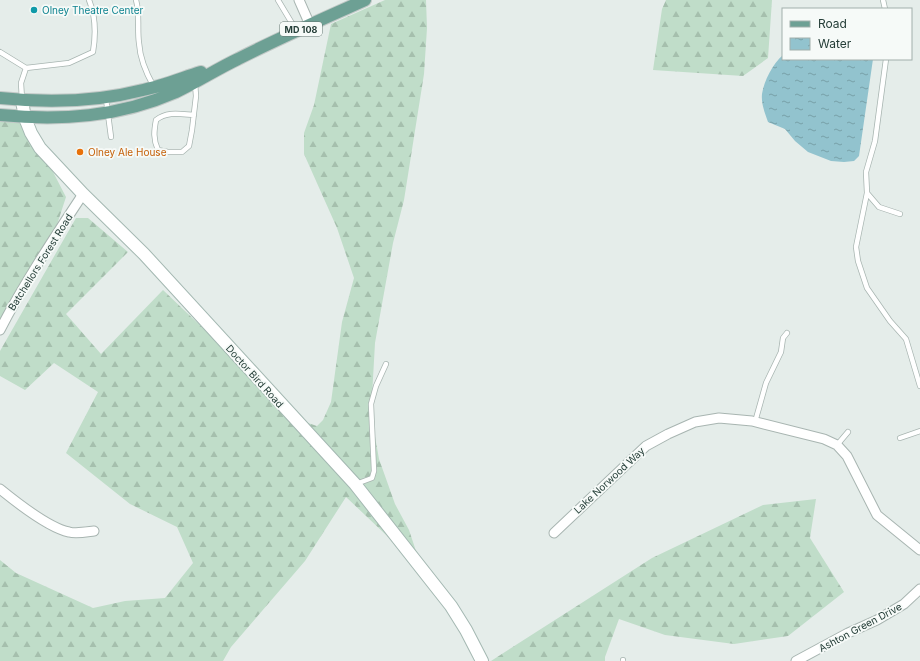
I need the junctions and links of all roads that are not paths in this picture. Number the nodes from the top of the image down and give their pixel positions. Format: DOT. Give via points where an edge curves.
graph roads {
  1 [pos="89,0"];
  2 [pos="136,0"];
  3 [pos="278,0"];
  4 [pos="299,0"];
  5 [pos="365,0"];
  6 [pos="310,25"];
  7 [pos="296,32"];
  8 [pos="0,52"];
  9 [pos="238,59"];
  10 [pos="886,60"];
  11 [pos="26,68"];
  12 [pos="195,82"];
  13 [pos="154,87"];
  14 [pos="106,97"];
  15 [pos="0,98"];
  16 [pos="22,100"];
  17 [pos="108,112"];
  18 [pos="0,115"];
  19 [pos="194,115"];
  20 [pos="25,118"];
  21 [pos="111,137"];
  22 [pos="867,193"];
  23 [pos="83,194"];
  24 [pos="900,214"];
  25 [pos="0,330"];
  26 [pos="787,333"];
  27 [pos="386,364"];
  28 [pos="920,386"];
  29 [pos="755,422"];
  30 [pos="920,431"];
  31 [pos="848,432"];
  32 [pos="900,438"];
  33 [pos="837,445"];
  34 [pos="355,484"];
  35 [pos="0,489"];
  36 [pos="94,532"];
  37 [pos="554,533"];
  38 [pos="920,550"];
  39 [pos="920,589"];
  40 [pos="482,661"];
  41 [pos="796,661"];
  1 -- 11 [label="lane" via="95,30 92,52 69,63"];
  2 -- 13 [label="lane" via="141,56"];
  3 -- 7 [label="lane"];
  4 -- 6 [label="street"];
  5 -- 6 [label="main road, MD 108"];
  6 -- 7 [label="main road, MD 108"];
  7 -- 9 [label="main road, MD 108"];
  8 -- 11 [label="lane"];
  9 -- 12 [label="main road, MD 108"];
  9 -- 13 [label="main road, MD 108"];
  10 -- 22 [label="lane" via="875,142 866,172"];
  11 -- 16 [label="lane" via="21,83"];
  12 -- 17 [label="main road, MD 108" via="148,103"];
  12 -- 19 [label="lane"];
  13 -- 14 [label="main road, MD 108"];
  14 -- 16 [label="main road, MD 108"];
  14 -- 17 [label="lane"];
  15 -- 16 [label="main road, MD 108"];
  16 -- 20 [label="main road, Doctor Bird Road"];
  17 -- 20 [label="main road, MD 108" via="74,117"];
  17 -- 21 [label="lane"];
  18 -- 20 [label="main road, MD 108"];
  19 -- 19 [label="lane" via="189,146 182,152 158,150 154,142 156,120 162,115 174,113"];
  20 -- 23 [label="main road, Doctor Bird Road" via="40,148"];
  22 -- 24 [label="lane" via="879,207"];
  22 -- 28 [label="lane" via="856,247 858,260 867,288 906,339"];
  23 -- 25 [label="street, Batchellors Forest Road"];
  23 -- 34 [label="main road, Doctor Bird Road" via="144,254"];
  26 -- 29 [label="lane" via="766,382"];
  27 -- 34 [label="lane" via="371,404 374,471 372,478"];
  29 -- 33 [label="street, Lake Norwood Way" via="824,439"];
  29 -- 37 [label="street, Lake Norwood Way" via="719,418 695,422 646,446"];
  30 -- 32 [label="lane"];
  31 -- 33 [label="lane"];
  33 -- 38 [label="street, Lake Norwood Way" via="847,456 877,514"];
  34 -- 40 [label="main road, Doctor Bird Road" via="451,606"];
  35 -- 36 [label="street" via="54,526 70,532"];
  39 -- 41 [label="street, Ashton Green Drive" via="904,604 877,620"];
}
